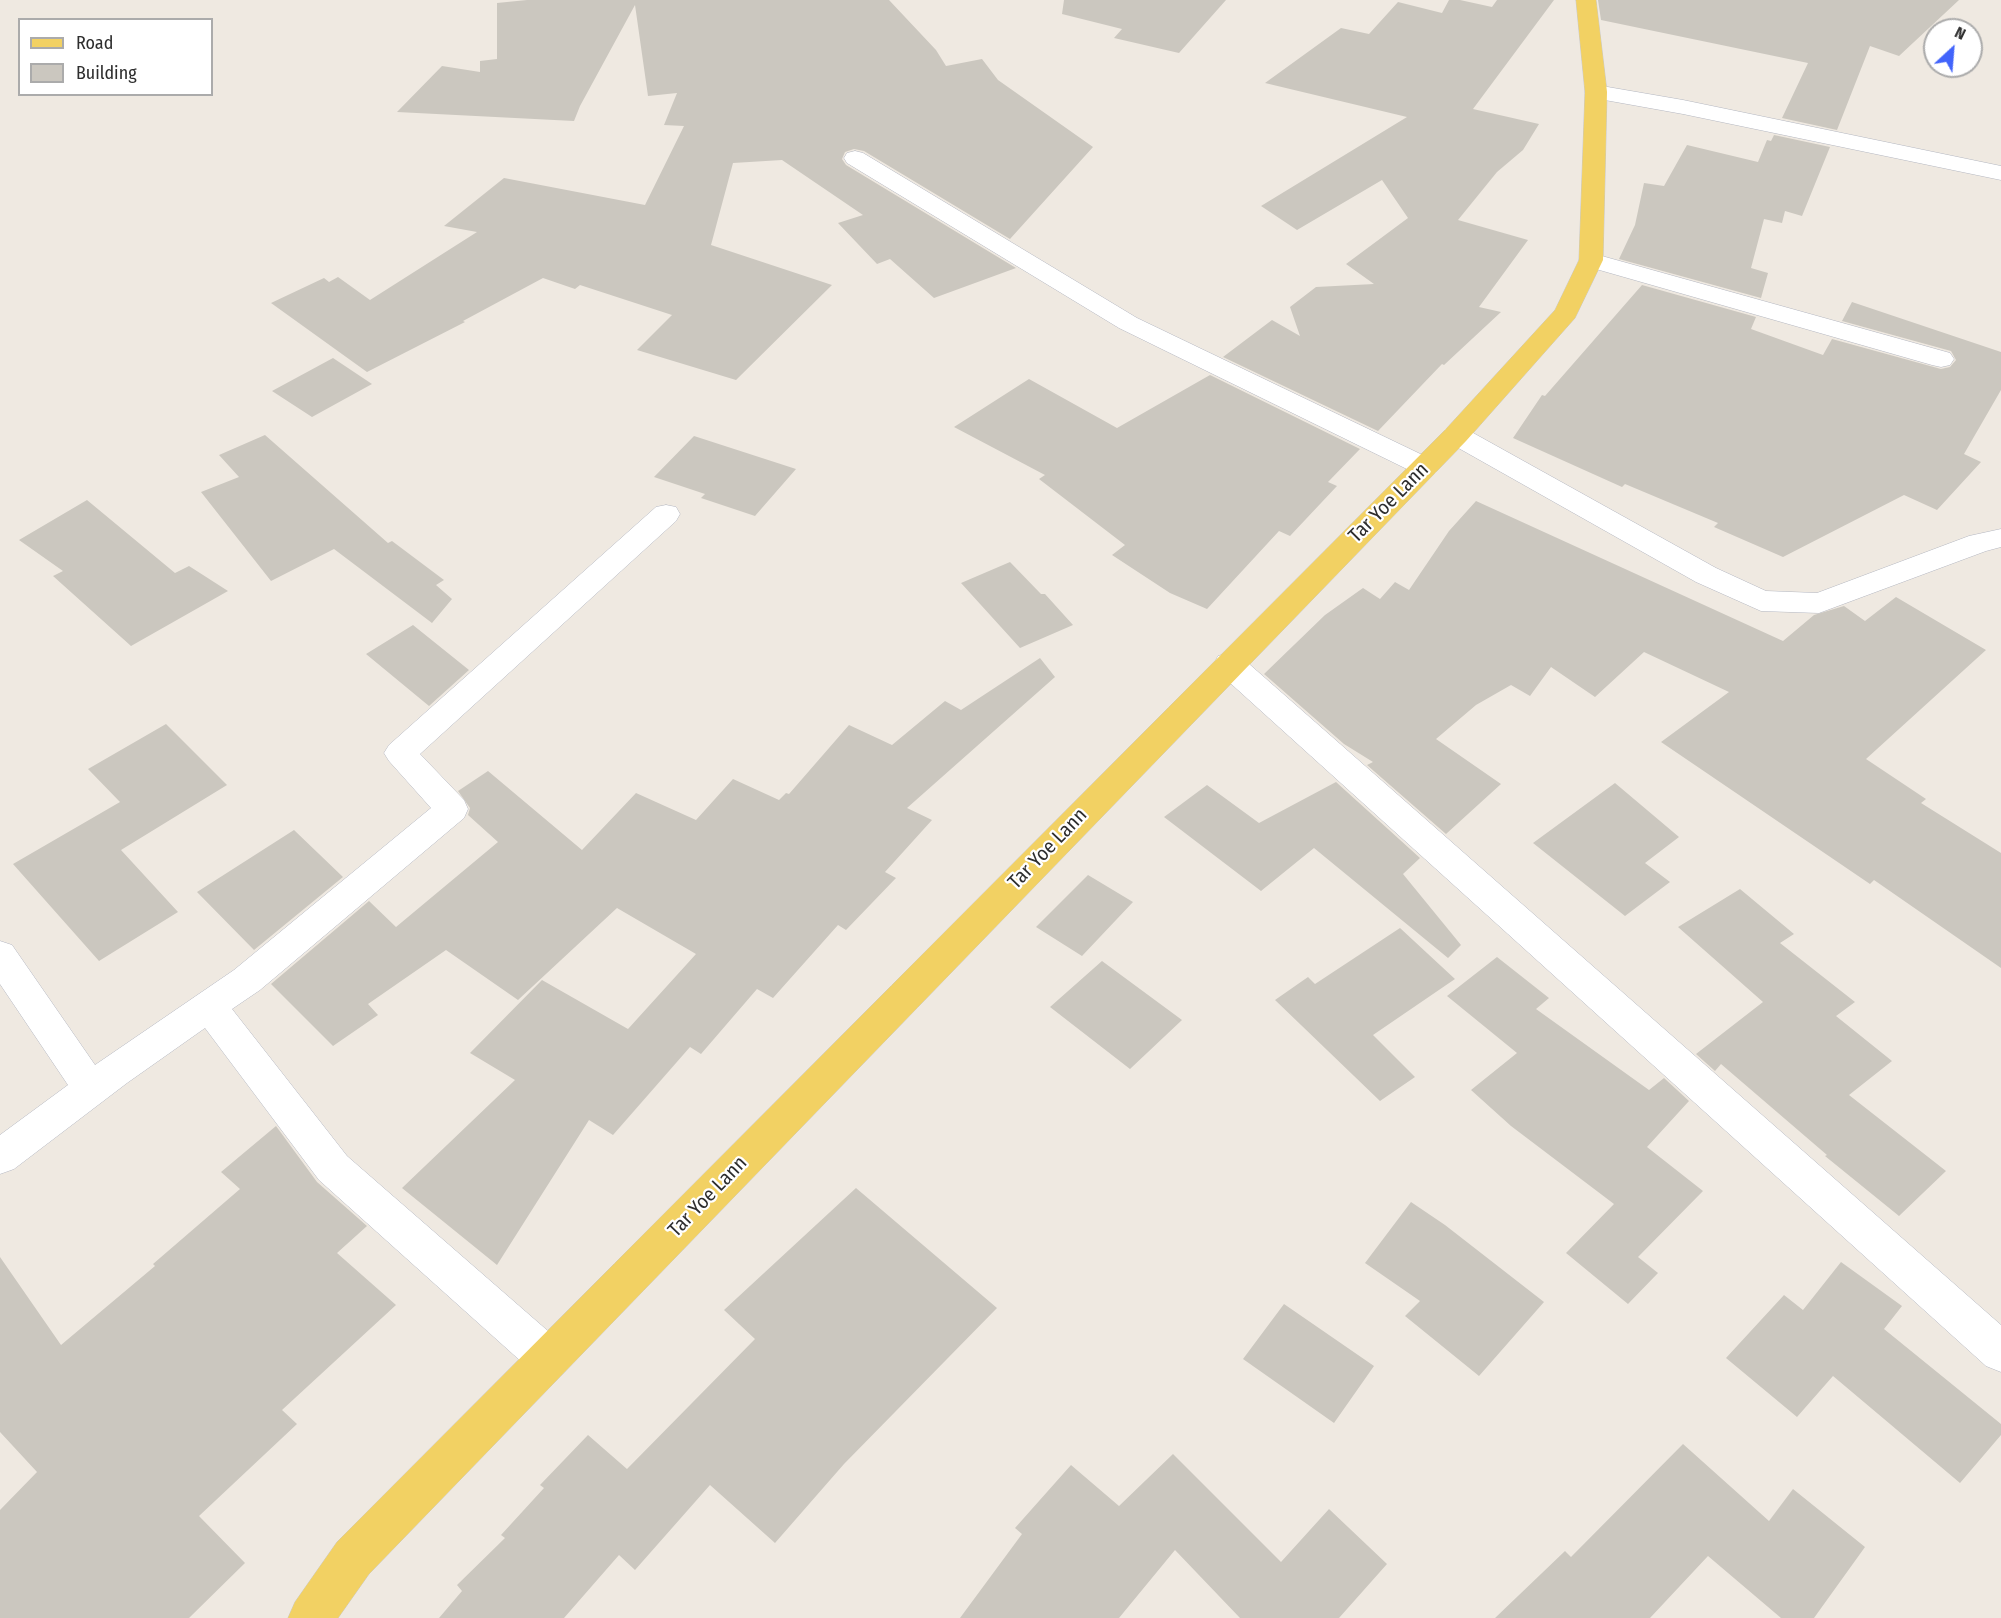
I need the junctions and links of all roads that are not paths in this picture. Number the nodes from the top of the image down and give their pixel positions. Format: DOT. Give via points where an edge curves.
graph roads {
  1 [pos="1586,0"];
  2 [pos="1596,92"];
  3 [pos="855,158"];
  4 [pos="2001,173"];
  5 [pos="1591,260"];
  6 [pos="1941,359"];
  7 [pos="1456,435"];
  8 [pos="1425,467"];
  9 [pos="666,514"];
  10 [pos="2001,538"];
  11 [pos="1229,664"];
  12 [pos="0,955"];
  13 [pos="209,1006"];
  14 [pos="91,1089"];
  15 [pos="0,1157"];
  16 [pos="2001,1352"];
  17 [pos="549,1359"];
  18 [pos="311,1618"];
  1 -- 2 [label="main road, Tar Yoe Lann"];
  2 -- 4 [label="street"];
  2 -- 5 [label="main road, Tar Yoe Lann"];
  3 -- 8 [label="street" via="1128,323"];
  5 -- 6 [label="street"];
  5 -- 7 [label="main road, Tar Yoe Lann" via="1566,313"];
  7 -- 8 [label="main road, Tar Yoe Lann"];
  7 -- 10 [label="street" via="1706,575 1761,601 1819,603"];
  8 -- 11 [label="main road, Tar Yoe Lann"];
  9 -- 13 [label="street" via="400,753 452,809 247,980"];
  11 -- 16 [label="street"];
  11 -- 17 [label="main road, Tar Yoe Lann"];
  12 -- 14 [label="street"];
  13 -- 14 [label="street"];
  13 -- 17 [label="street" via="333,1168"];
  14 -- 15 [label="street"];
  17 -- 18 [label="main road, Tar Yoe Lann" via="353,1558"];
}
